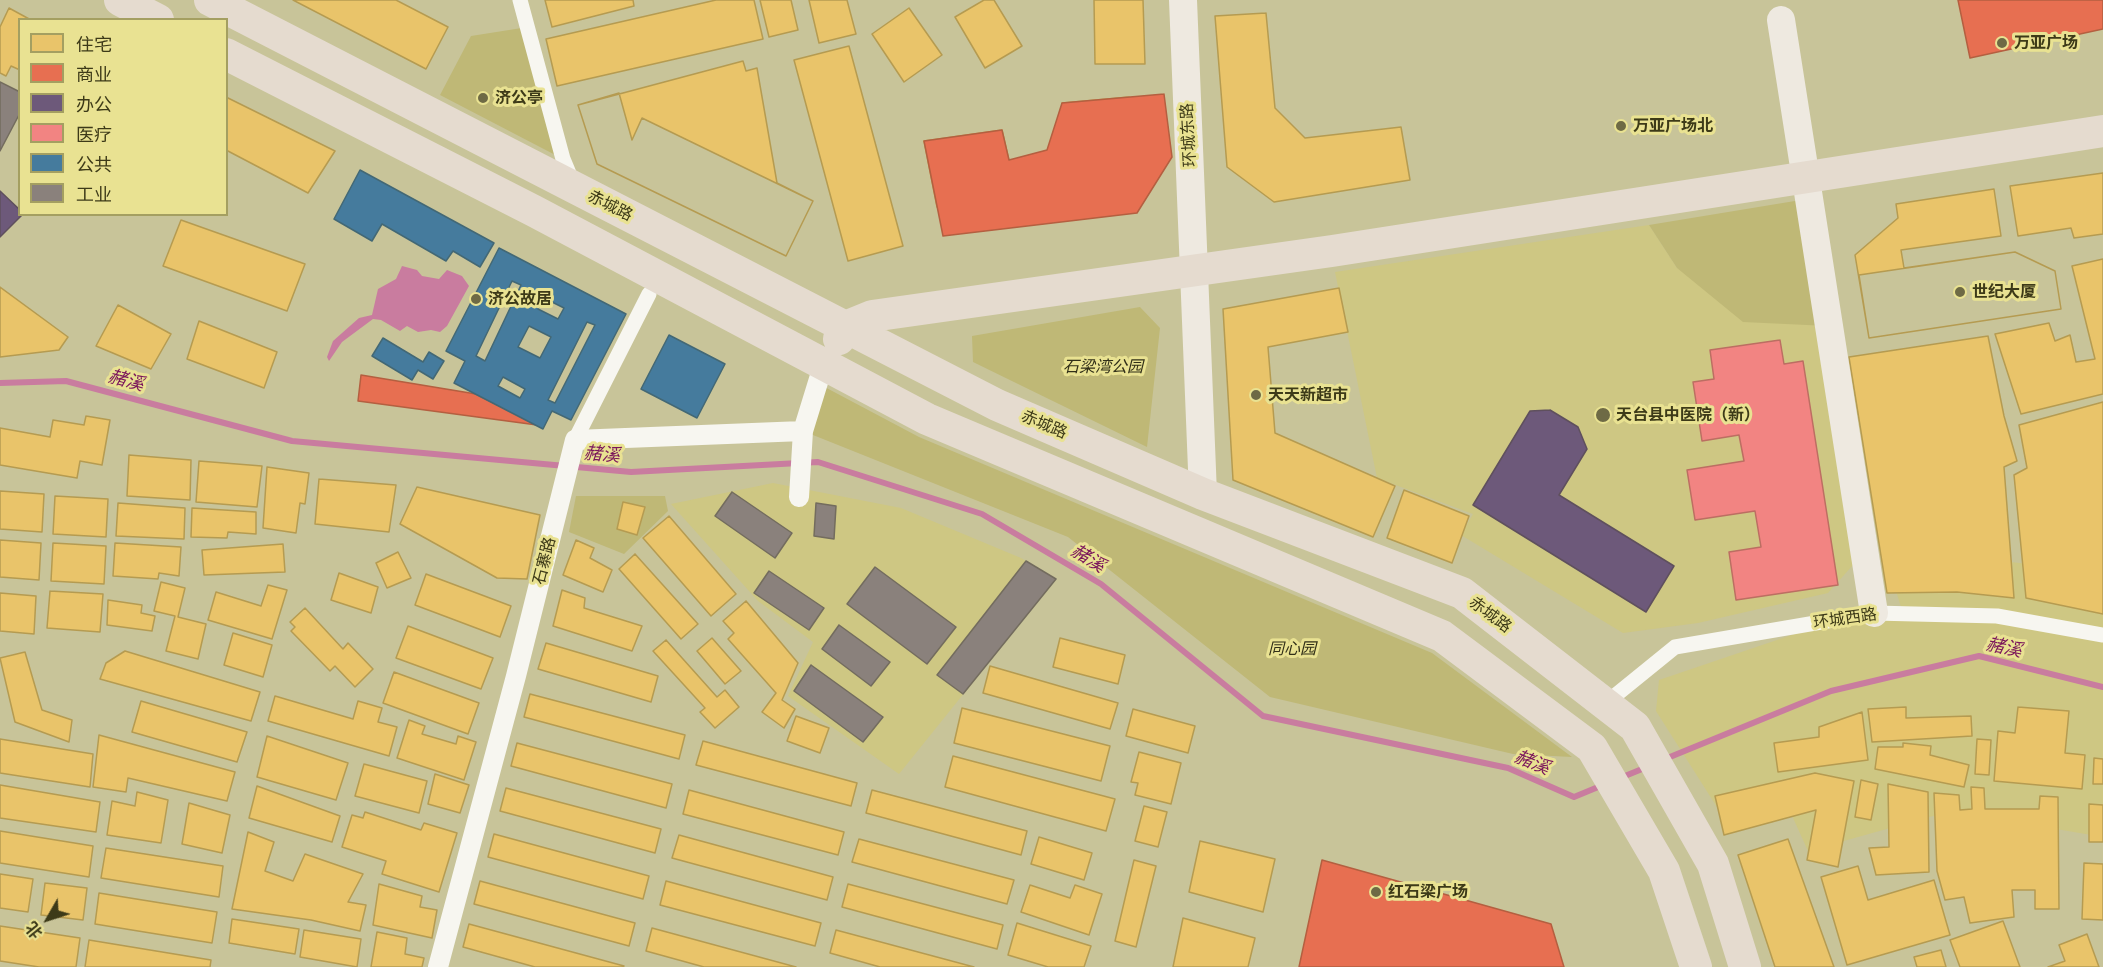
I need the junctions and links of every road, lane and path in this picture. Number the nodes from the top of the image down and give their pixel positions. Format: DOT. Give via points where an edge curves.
graph roads {
  1 [pos="120,0"];
  2 [pos="210,0"];
  3 [pos="520,0"];
  4 [pos="1182,0"];
  5 [pos="154,18"];
  6 [pos="1781,20"];
  7 [pos="228,55"];
  8 [pos="2103,131"];
  9 [pos="1805,178"];
  10 [pos="575,189"];
  11 [pos="1195,271"];
  12 [pos="649,294"];
  13 [pos="845,327"];
  14 [pos="824,366"];
  15 [pos="803,432"];
  16 [pos="575,440"];
  17 [pos="1203,494"];
  18 [pos="799,497"];
  19 [pos="1874,613"];
  20 [pos="2103,635"];
  21 [pos="1606,703"];
  22 [pos="438,967"];
  23 [pos="1696,967"];
  24 [pos="1745,967"];
  1 -- 5 [label="main road"];
  2 -- 10 [label="main road, 赤城路"];
  3 -- 10 [label="street" via="563,159"];
  4 -- 11 [label="main road, 环城东路"];
  6 -- 9 [label="main road"];
  7 -- 14 [label="main road" via="534,211"];
  8 -- 9 [label="main road"];
  9 -- 11 [label="main road"];
  9 -- 19 [label="main road"];
  10 -- 13 [label="main road, 赤城路"];
  11 -- 13 [label="main road" via="872,316"];
  11 -- 17 [label="main road, 环城东路"];
  12 -- 16 [label="street"];
  13 -- 14 [label="main road"];
  13 -- 17 [label="main road, 赤城路" via="997,405"];
  14 -- 15 [label="street"];
  14 -- 23 [label="main road" via="927,419 1442,636 1592,748 1664,871"];
  15 -- 16 [label="street"];
  15 -- 18 [label="street"];
  16 -- 22 [label="street, 石寨路"];
  17 -- 21 [label="main road, 赤城路" via="1462,593"];
  19 -- 20 [label="street, 环城西路" via="1997,616"];
  19 -- 21 [label="street, 环城西路" via="1675,647"];
  21 -- 24 [label="main road, 赤城路" via="1635,727 1713,864"];
}
